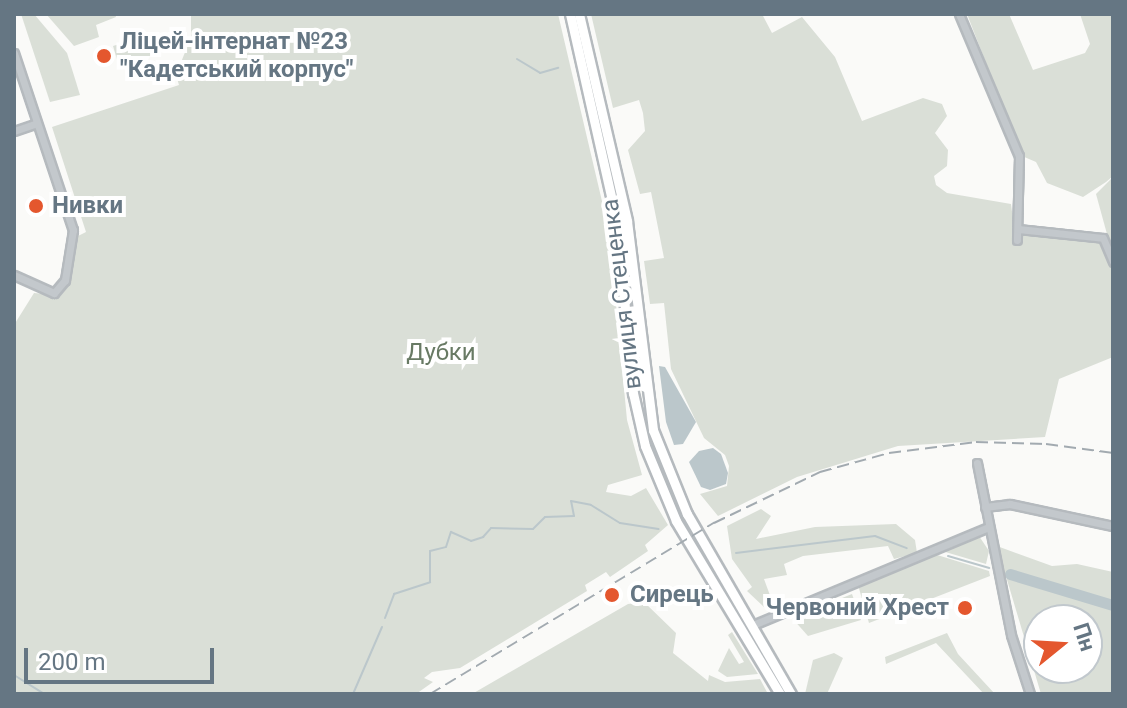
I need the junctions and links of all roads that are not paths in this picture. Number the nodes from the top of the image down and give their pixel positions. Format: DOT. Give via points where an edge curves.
graph roads {
  1 [pos="570,14"];
  2 [pos="579,14"];
  3 [pos="959,14"];
  4 [pos="14,53"];
  5 [pos="37,123"];
  6 [pos="14,131"];
  7 [pos="1018,229"];
  8 [pos="1017,240"];
  9 [pos="1113,262"];
  10 [pos="14,275"];
  11 [pos="977,463"];
  12 [pos="985,507"];
  13 [pos="1113,526"];
  14 [pos="988,527"];
  15 [pos="753,625"];
  16 [pos="780,694"];
  17 [pos="791,694"];
  18 [pos="1030,694"];
  1 -- 16 [label="main road, вулиця Стеценка" via="617,222 641,431 662,492"];
  2 -- 15 [label="main road, вулиця Стеценка" via="627,221 646,400 667,473"];
  3 -- 7 [label="street" via="1019,156"];
  4 -- 5 [label="street"];
  5 -- 6 [label="street"];
  5 -- 10 [label="street" via="73,230 65,280 57,290 49,294"];
  7 -- 8 [label="street"];
  7 -- 9 [label="street" via="1103,238"];
  11 -- 12 [label="street"];
  12 -- 13 [label="street" via="1010,504"];
  12 -- 14 [label="street"];
  14 -- 15 [label="street"];
  14 -- 18 [label="street" via="1011,635"];
  15 -- 17 [label="main road, вулиця Стеценка"];
}
